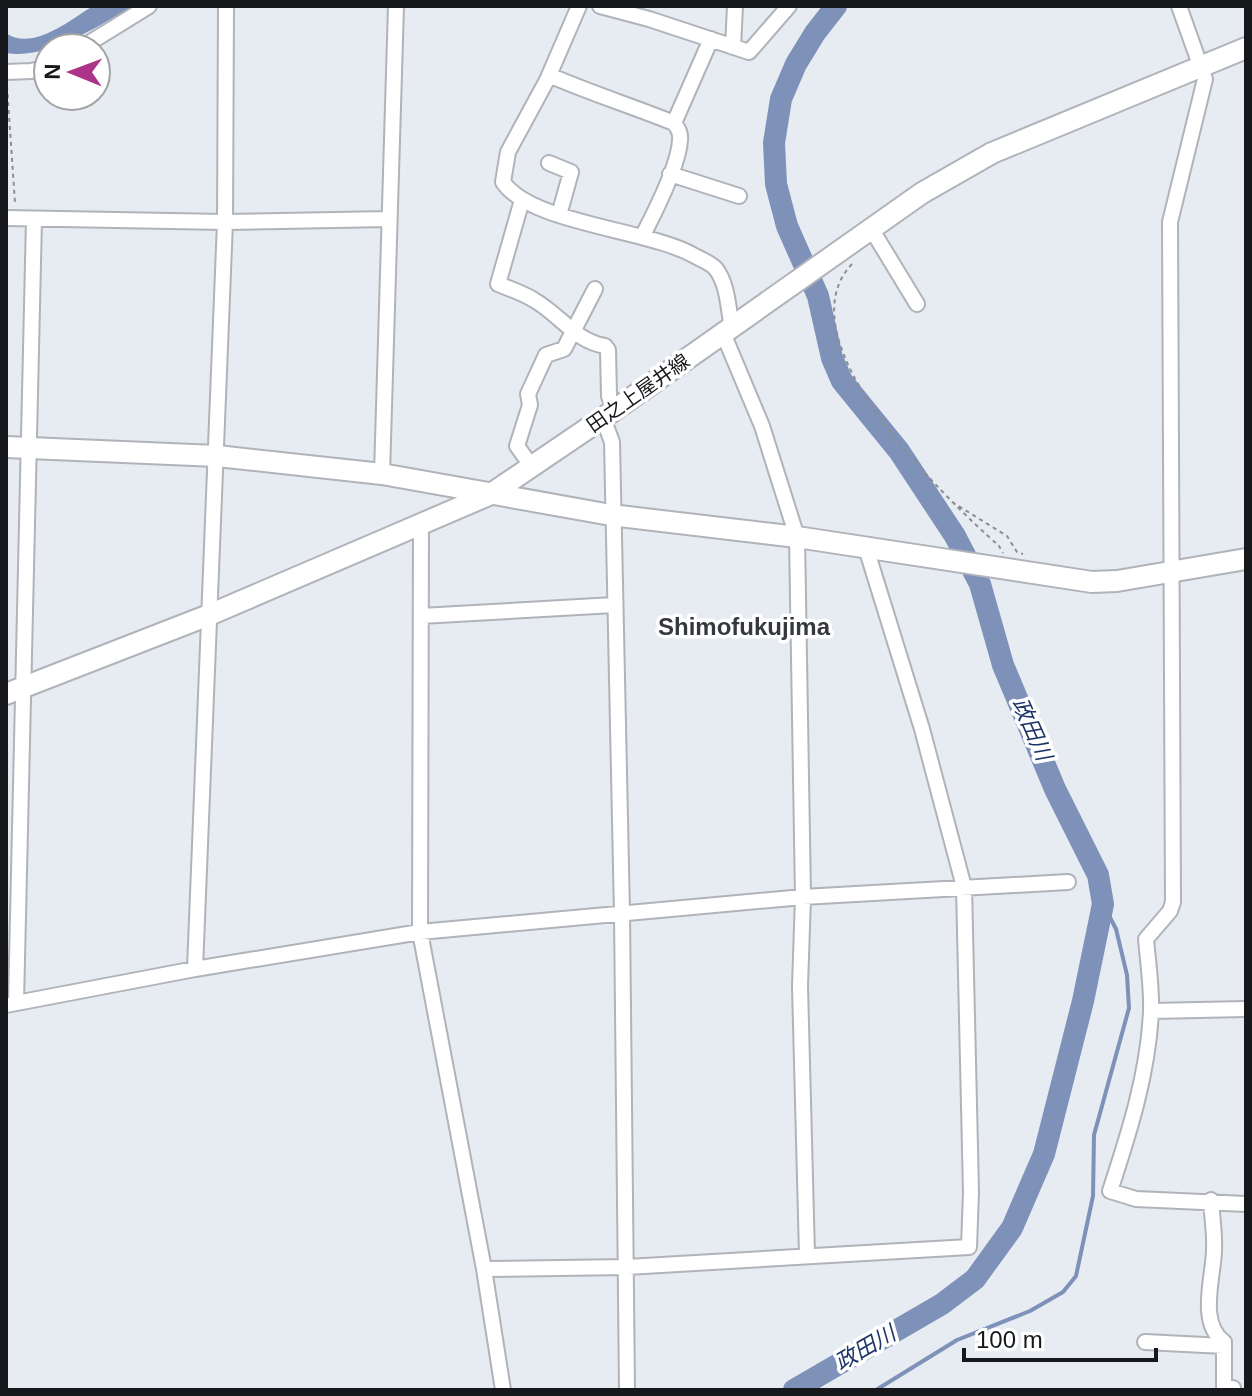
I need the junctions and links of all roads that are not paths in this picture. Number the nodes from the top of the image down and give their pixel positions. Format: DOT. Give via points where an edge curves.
graph roads {
  1 [pos="149,6"];
  2 [pos="226,6"];
  3 [pos="396,6"];
  4 [pos="579,6"];
  5 [pos="600,6"];
  6 [pos="735,6"];
  7 [pos="789,6"];
  8 [pos="1179,6"];
  9 [pos="107,32"];
  10 [pos="711,39"];
  11 [pos="733,47"];
  12 [pos="1246,48"];
  13 [pos="1200,67"];
  14 [pos="32,71"];
  15 [pos="6,72"];
  16 [pos="549,75"];
  17 [pos="674,123"];
  18 [pos="549,163"];
  19 [pos="670,174"];
  20 [pos="739,196"];
  21 [pos="522,200"];
  22 [pos="559,215"];
  23 [pos="11,218"];
  24 [pos="34,219"];
  25 [pos="388,219"];
  26 [pos="225,222"];
  27 [pos="872,230"];
  28 [pos="642,237"];
  29 [pos="595,289"];
  30 [pos="917,304"];
  31 [pos="728,330"];
  32 [pos="573,332"];
  33 [pos="609,415"];
  34 [pos="6,447"];
  35 [pos="29,448"];
  36 [pos="217,456"];
  37 [pos="532,467"];
  38 [pos="382,474"];
  39 [pos="491,494"];
  40 [pos="611,515"];
  41 [pos="421,524"];
  42 [pos="797,537"];
  43 [pos="866,548"];
  44 [pos="1246,559"];
  45 [pos="1172,572"];
  46 [pos="614,605"];
  47 [pos="209,615"];
  48 [pos="421,616"];
  49 [pos="15,691"];
  50 [pos="1068,882"];
  51 [pos="964,887"];
  52 [pos="803,897"];
  53 [pos="622,914"];
  54 [pos="420,932"];
  55 [pos="195,969"];
  56 [pos="11,1004"];
  57 [pos="1246,1009"];
  58 [pos="1151,1011"];
  59 [pos="1211,1200"];
  60 [pos="1246,1204"];
  61 [pos="807,1255"];
  62 [pos="627,1267"];
  63 [pos="484,1269"];
  64 [pos="1145,1342"];
  65 [pos="1224,1346"];
  66 [pos="1233,1388"];
  67 [pos="503,1390"];
  68 [pos="627,1390"];
  1 -- 9 [label="street"];
  2 -- 26 [label="street"];
  3 -- 25 [label="street"];
  4 -- 16 [label="street"];
  5 -- 10 [label="street"];
  6 -- 11 [label="street"];
  7 -- 11 [label="street" via="749,52"];
  8 -- 13 [label="street"];
  10 -- 11 [label="street"];
  10 -- 17 [label="street"];
  12 -- 13 [label="main road, 田之上屋井線"];
  13 -- 27 [label="main road, 田之上屋井線" via="992,153 922,193"];
  13 -- 45 [label="street" via="1203,90 1170,222"];
  14 -- 15 [label="street"];
  16 -- 17 [label="street"];
  16 -- 21 [label="street" via="505,163 503,182"];
  17 -- 19 [label="street" via="681,141"];
  18 -- 22 [label="street" via="571,172"];
  19 -- 20 [label="street"];
  19 -- 28 [label="street"];
  21 -- 22 [label="street"];
  21 -- 32 [label="street" via="498,284 536,301"];
  22 -- 28 [label="street"];
  23 -- 24 [label="street"];
  24 -- 26 [label="street"];
  24 -- 35 [label="street"];
  25 -- 26 [label="street"];
  25 -- 38 [label="street"];
  26 -- 36 [label="street"];
  27 -- 30 [label="street"];
  27 -- 31 [label="main road, 田之上屋井線"];
  28 -- 31 [label="street" via="680,247 714,266 724,283"];
  29 -- 32 [label="street"];
  31 -- 33 [label="main road, 田之上屋井線"];
  31 -- 42 [label="street"];
  32 -- 33 [label="street" via="608,350"];
  32 -- 37 [label="street" via="564,349 546,355 528,394 530,405 517,446"];
  33 -- 37 [label="main road, 田之上屋井線"];
  33 -- 40 [label="street"];
  34 -- 35 [label="main road"];
  35 -- 36 [label="main road"];
  35 -- 49 [label="street"];
  36 -- 38 [label="main road"];
  36 -- 47 [label="street"];
  37 -- 39 [label="main road, 田之上屋井線"];
  38 -- 39 [label="main road"];
  39 -- 40 [label="main road"];
  39 -- 41 [label="main road, 田之上屋井線"];
  40 -- 42 [label="main road"];
  40 -- 46 [label="street"];
  41 -- 47 [label="main road, 田之上屋井線"];
  41 -- 48 [label="street"];
  42 -- 43 [label="main road"];
  42 -- 52 [label="street"];
  43 -- 45 [label="main road" via="1016,566 1092,582"];
  43 -- 51 [label="street"];
  44 -- 45 [label="main road"];
  45 -- 58 [label="street" via="1173,902 1146,939"];
  46 -- 48 [label="street"];
  46 -- 53 [label="street"];
  47 -- 49 [label="main road, 田之上屋井線"];
  47 -- 55 [label="street"];
  48 -- 54 [label="street"];
  49 -- 56 [label="street"];
  50 -- 51 [label="street"];
  51 -- 52 [label="street"];
  51 -- 61 [label="street" via="969,1247"];
  52 -- 53 [label="street"];
  52 -- 61 [label="street"];
  53 -- 54 [label="street"];
  53 -- 62 [label="street"];
  54 -- 55 [label="street"];
  54 -- 63 [label="street"];
  55 -- 56 [label="street"];
  57 -- 58 [label="street"];
  58 -- 59 [label="street" via="1134,1120 1110,1191 1136,1199"];
  59 -- 60 [label="street"];
  59 -- 65 [label="street" via="1215,1248 1208,1310"];
  61 -- 62 [label="street"];
  62 -- 63 [label="street"];
  62 -- 68 [label="street"];
  63 -- 67 [label="street"];
  64 -- 65 [label="street"];
  65 -- 66 [label="street" via="1224,1386"];
}
